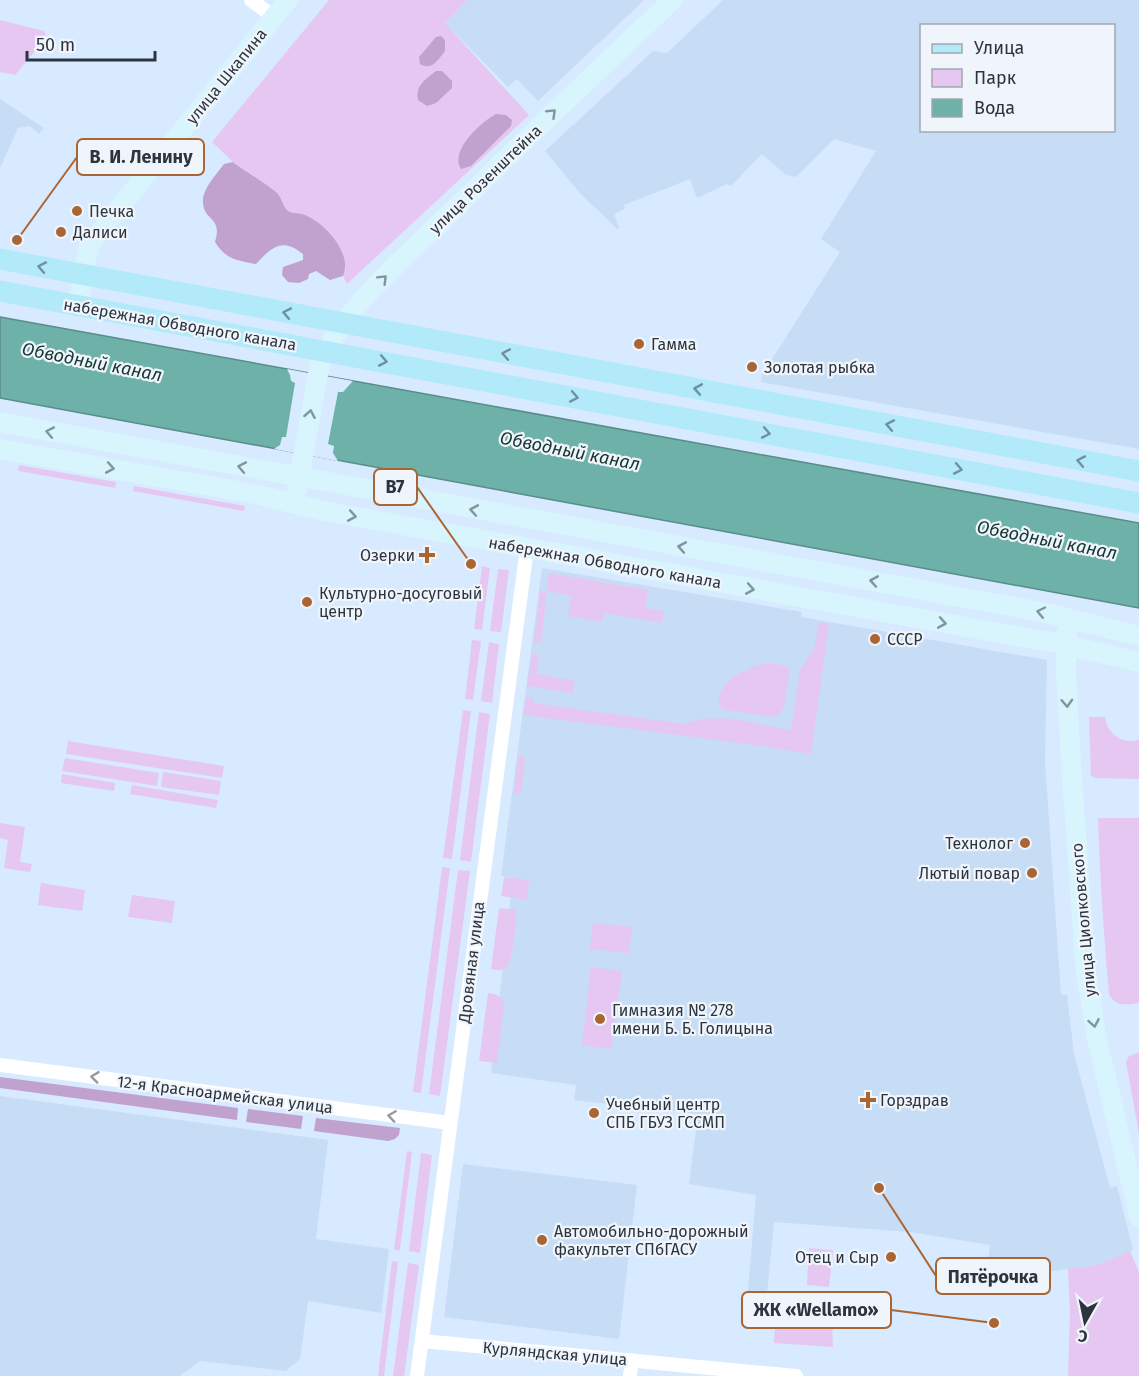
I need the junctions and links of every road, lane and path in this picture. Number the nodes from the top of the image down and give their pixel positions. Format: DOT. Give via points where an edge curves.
graph roads {
  1 [pos="251,0"];
  2 [pos="288,0"];
  3 [pos="673,0"];
  4 [pos="274,17"];
  5 [pos="0,259"];
  6 [pos="83,275"];
  7 [pos="0,291"];
  8 [pos="78,305"];
  9 [pos="345,324"];
  10 [pos="325,350"];
  11 [pos="0,422"];
  12 [pos="0,449"];
  13 [pos="1139,471"];
  14 [pos="299,478"];
  15 [pos="1139,503"];
  16 [pos="295,504"];
  17 [pos="526,548"];
  18 [pos="1068,618"];
  19 [pos="1139,636"];
  20 [pos="1066,645"];
  21 [pos="1139,662"];
  22 [pos="0,1065"];
  23 [pos="450,1123"];
  24 [pos="1139,1217"];
  25 [pos="422,1341"];
  26 [pos="632,1360"];
  27 [pos="417,1376"];
  28 [pos="630,1376"];
  29 [pos="796,1376"];
  1 -- 4 [label="street"];
  2 -- 4 [label="street, улица Шкапина"];
  9 -- 3 [label="street, улица Розенштейна, one-way" via="362,299"];
  4 -- 6 [label="street, улица Шкапина" via="89,245"];
  6 -- 5 [label="main road, набережная Обводного канала, one-way"];
  6 -- 8 [label="street, улица Шкапина"];
  9 -- 6 [label="main road, набережная Обводного канала, one-way"];
  7 -- 8 [label="main road, набережная Обводного канала"];
  8 -- 10 [label="main road, набережная Обводного канала"];
  9 -- 10 [label="street, улица Розенштейна"];
  13 -- 9 [label="main road, набережная Обводного канала, one-way"];
  14 -- 10 [label="street, улица Розенштейна, one-way" via="317,374"];
  10 -- 15 [label="main road, набережная Обводного канала, one-way"];
  14 -- 11 [label="street, набережная Обводного канала, one-way"];
  12 -- 16 [label="street, набережная Обводного канала, one-way"];
  14 -- 16 [label="street, улица Розенштейна"];
  18 -- 14 [label="street, набережная Обводного канала, one-way"];
  16 -- 17 [label="street, набережная Обводного канала, one-way"];
  17 -- 20 [label="street, набережная Обводного канала, one-way"];
  17 -- 23 [label="street, Дровяная улица"];
  18 -- 19 [label="street, набережная Обводного канала"];
  18 -- 20 [label="street, улица Циолковского"];
  20 -- 21 [label="street, набережная Обводного канала"];
  20 -- 24 [label="street, улица Циолковского, one-way" via="1086,974 1097,1039"];
  23 -- 22 [label="street, 12-я Красноармейская улица, one-way"];
  23 -- 25 [label="street, Дровяная улица"];
  25 -- 26 [label="street, Курляндская улица"];
  25 -- 27 [label="street, Дровяная улица"];
  26 -- 28 [label="street"];
  26 -- 29 [label="street, Курляндская улица"];
}
